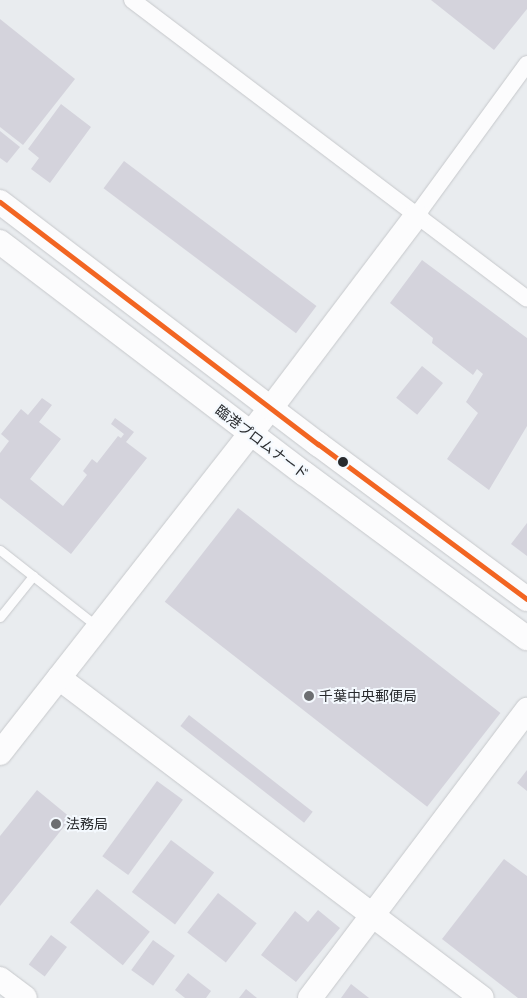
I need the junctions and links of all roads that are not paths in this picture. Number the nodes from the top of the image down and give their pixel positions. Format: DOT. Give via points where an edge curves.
graph roads {
  1 [pos="132,0"];
  2 [pos="527,64"];
  3 [pos="0,202"];
  4 [pos="416,216"];
  5 [pos="0,242"];
  6 [pos="527,299"];
  7 [pos="270,408"];
  8 [pos="249,432"];
  9 [pos="0,550"];
  10 [pos="33,576"];
  11 [pos="527,599"];
  12 [pos="0,617"];
  13 [pos="99,628"];
  14 [pos="527,638"];
  15 [pos="60,678"];
  16 [pos="527,710"];
  17 [pos="0,753"];
  18 [pos="373,916"];
  19 [pos="0,979"];
  20 [pos="25,998"];
  21 [pos="310,998"];
  22 [pos="482,998"];
  1 -- 4 [label="street"];
  2 -- 4 [label="street"];
  3 -- 7 [label="street"];
  4 -- 6 [label="street"];
  4 -- 7 [label="street"];
  5 -- 8 [label="street, 臨港プロムナード"];
  7 -- 8 [label="street"];
  7 -- 11 [label="street"];
  8 -- 13 [label="street"];
  8 -- 14 [label="street, 臨港プロムナード"];
  9 -- 10 [label="lane"];
  10 -- 12 [label="lane"];
  10 -- 13 [label="lane"];
  13 -- 15 [label="street"];
  15 -- 17 [label="street"];
  15 -- 18 [label="street"];
  16 -- 18 [label="street"];
  18 -- 21 [label="street"];
  18 -- 22 [label="street"];
  19 -- 20 [label="street"];
}
